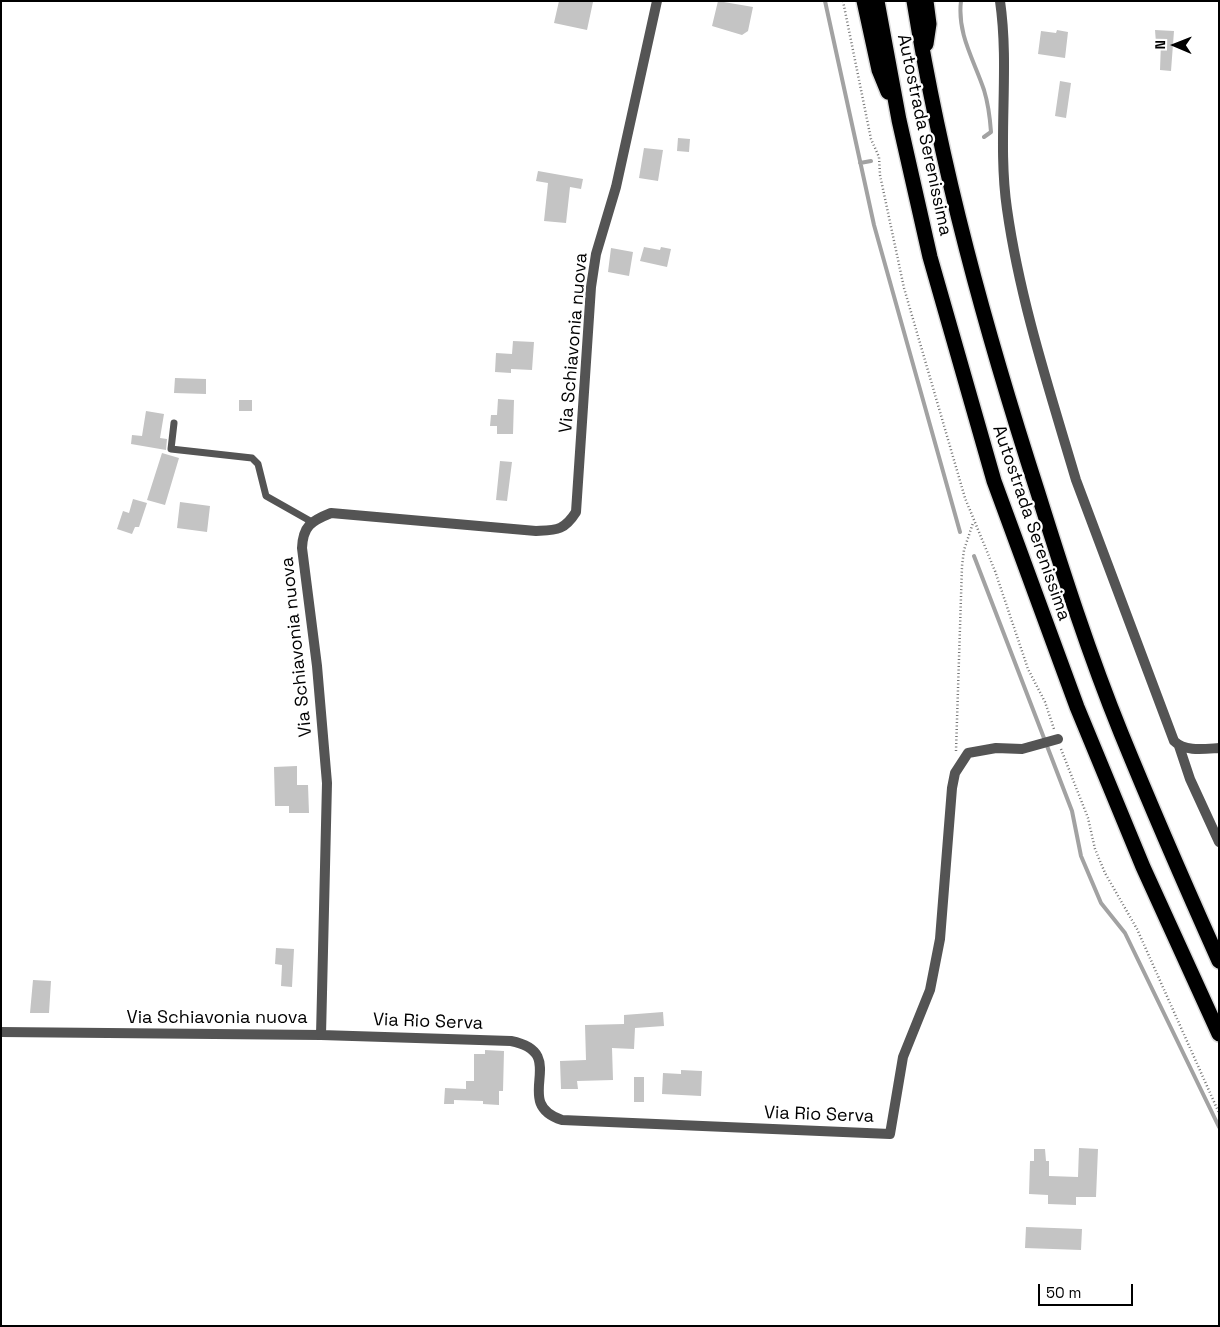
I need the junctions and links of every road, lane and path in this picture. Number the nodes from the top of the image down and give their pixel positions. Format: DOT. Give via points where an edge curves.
graph roads {
  1 [pos="657,1"];
  2 [pos="843,1"];
  3 [pos="864,1"];
  4 [pos="877,1"];
  5 [pos="914,1"];
  6 [pos="926,1"];
  7 [pos="1000,1"];
  8 [pos="924,61"];
  9 [pos="899,120"];
  10 [pos="174,423"];
  11 [pos="973,521"];
  12 [pos="312,522"];
  13 [pos="1054,740"];
  14 [pos="1179,746"];
  15 [pos="1219,748"];
  16 [pos="961,761"];
  17 [pos="1219,842"];
  18 [pos="1219,961"];
  19 [pos="1,1032"];
  20 [pos="1219,1034"];
  21 [pos="321,1035"];
  22 [pos="1219,1114"];
  1 -- 12 [label="street, Via Schiavonia nuova" via="616,188 596,254 576,512 568,524 557,530 536,531 331,513"];
  2 -- 11 [label="path" via="871,139 879,157 904,288"];
  3 -- 9 [label="highway" via="879,70"];
  4 -- 9 [label="highway, Autostrada Serenissima"];
  5 -- 8 [label="highway, Autostrada Serenissima"];
  6 -- 8 [label="highway" via="929,24"];
  7 -- 14 [label="street" via="1005,47 1005,192 1023,289 1076,480 1163,713"];
  8 -- 18 [label="highway, Autostrada Serenissima" via="938,133 980,303 1072,601 1120,731"];
  9 -- 20 [label="highway, Autostrada Serenissima" via="930,257 994,481 1080,716 1143,867"];
  10 -- 12 [label="lane" via="171,449 252,458 258,464 266,496"];
  11 -- 13 [label="path" via="997,578 1028,670 1045,702"];
  11 -- 16 [label="path" via="962,566 955,749"];
  12 -- 21 [label="street, Via Schiavonia nuova" via="302,536 302,548 327,784"];
  13 -- 16 [label="street" via="1022,749 968,753"];
  13 -- 22 [label="path" via="1088,818 1105,873 1137,929"];
  14 -- 15 [label="street" via="1188,749"];
  14 -- 17 [label="street" via="1190,779"];
  16 -- 21 [label="street, Via Rio Serva" via="952,788 940,939 930,990 902,1057 890,1134 562,1120 541,1108 540,1063 534,1050 526,1044"];
  19 -- 21 [label="street, Via Schiavonia nuova"];
}
